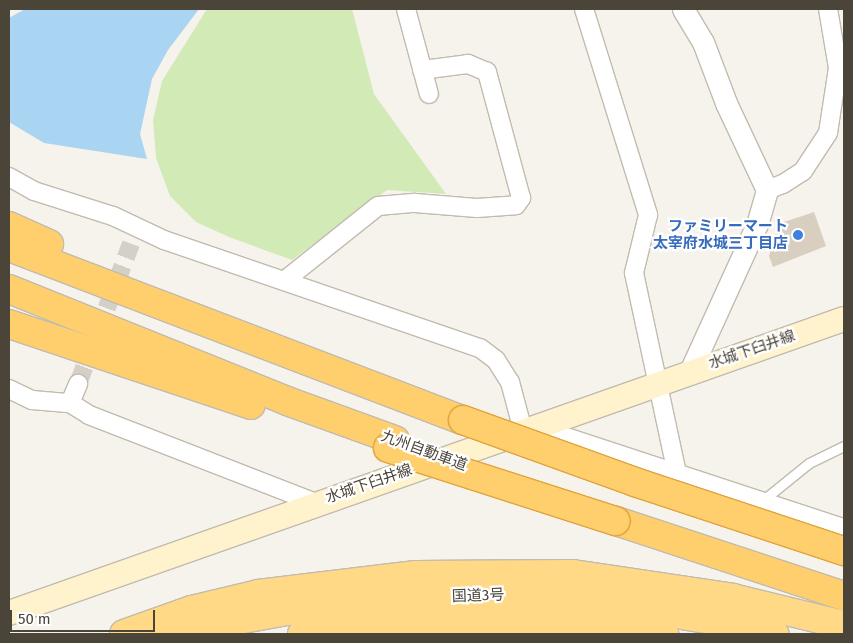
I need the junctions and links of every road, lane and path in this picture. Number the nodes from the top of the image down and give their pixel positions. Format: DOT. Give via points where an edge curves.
graph roads {
  1 [pos="406,9"];
  2 [pos="584,9"];
  3 [pos="683,9"];
  4 [pos="828,9"];
  5 [pos="422,70"];
  6 [pos="429,94"];
  7 [pos="9,177"];
  8 [pos="767,190"];
  9 [pos="9,226"];
  10 [pos="9,247"];
  11 [pos="97,280"];
  12 [pos="284,281"];
  13 [pos="9,289"];
  14 [pos="844,319"];
  15 [pos="9,324"];
  16 [pos="690,372"];
  17 [pos="78,384"];
  18 [pos="656,384"];
  19 [pos="9,389"];
  20 [pos="70,403"];
  21 [pos="530,429"];
  22 [pos="391,444"];
  23 [pos="844,446"];
  24 [pos="677,474"];
  25 [pos="316,503"];
  26 [pos="760,503"];
  27 [pos="844,528"];
  28 [pos="844,551"];
  29 [pos="844,596"];
  30 [pos="9,613"];
  31 [pos="844,625"];
  32 [pos="124,634"];
  33 [pos="182,634"];
  34 [pos="302,634"];
  35 [pos="664,634"];
  36 [pos="774,634"];
  1 -- 5 [label="street"];
  2 -- 18 [label="street" via="648,215 634,273"];
  3 -- 8 [label="street" via="703,42 726,103"];
  4 -- 8 [label="street" via="838,68 828,133 804,171"];
  5 -- 6 [label="street"];
  5 -- 12 [label="street" via="468,64 487,72 521,198 516,205 477,208 415,203 378,206"];
  7 -- 12 [label="street" via="34,191 114,216 134,236"];
  8 -- 16 [label="street" via="758,222"];
  9 -- 11 [label="highway" via="57,247"];
  10 -- 11 [label="highway"];
  11 -- 28 [label="highway, bridge" via="463,420 635,482"];
  12 -- 21 [label="street" via="480,348 496,360 510,382"];
  13 -- 22 [label="highway, 九州自動車道"];
  14 -- 16 [label="main road, 水城下臼井線"];
  15 -- 22 [label="highway" via="64,345"];
  16 -- 18 [label="main road, 水城下臼井線"];
  17 -- 20 [label="street"];
  18 -- 21 [label="main road, 水城下臼井線"];
  18 -- 24 [label="street"];
  19 -- 20 [label="street" via="32,400"];
  20 -- 25 [label="street" via="90,415"];
  21 -- 24 [label="street"];
  21 -- 25 [label="main road, 水城下臼井線"];
  22 -- 29 [label="highway, bridge"];
  23 -- 26 [label="lane" via="809,463"];
  24 -- 26 [label="street"];
  25 -- 30 [label="main road, 水城下臼井線"];
  26 -- 27 [label="street"];
  31 -- 32 [label="highway" via="732,598 573,574 416,575 258,594 191,610"];
  33 -- 36 [label="highway, 国道3号" via="287,611 401,598 517,595 627,606"];
  34 -- 35 [label="highway, 国道3号" via="402,624 505,620 625,627"];
}
